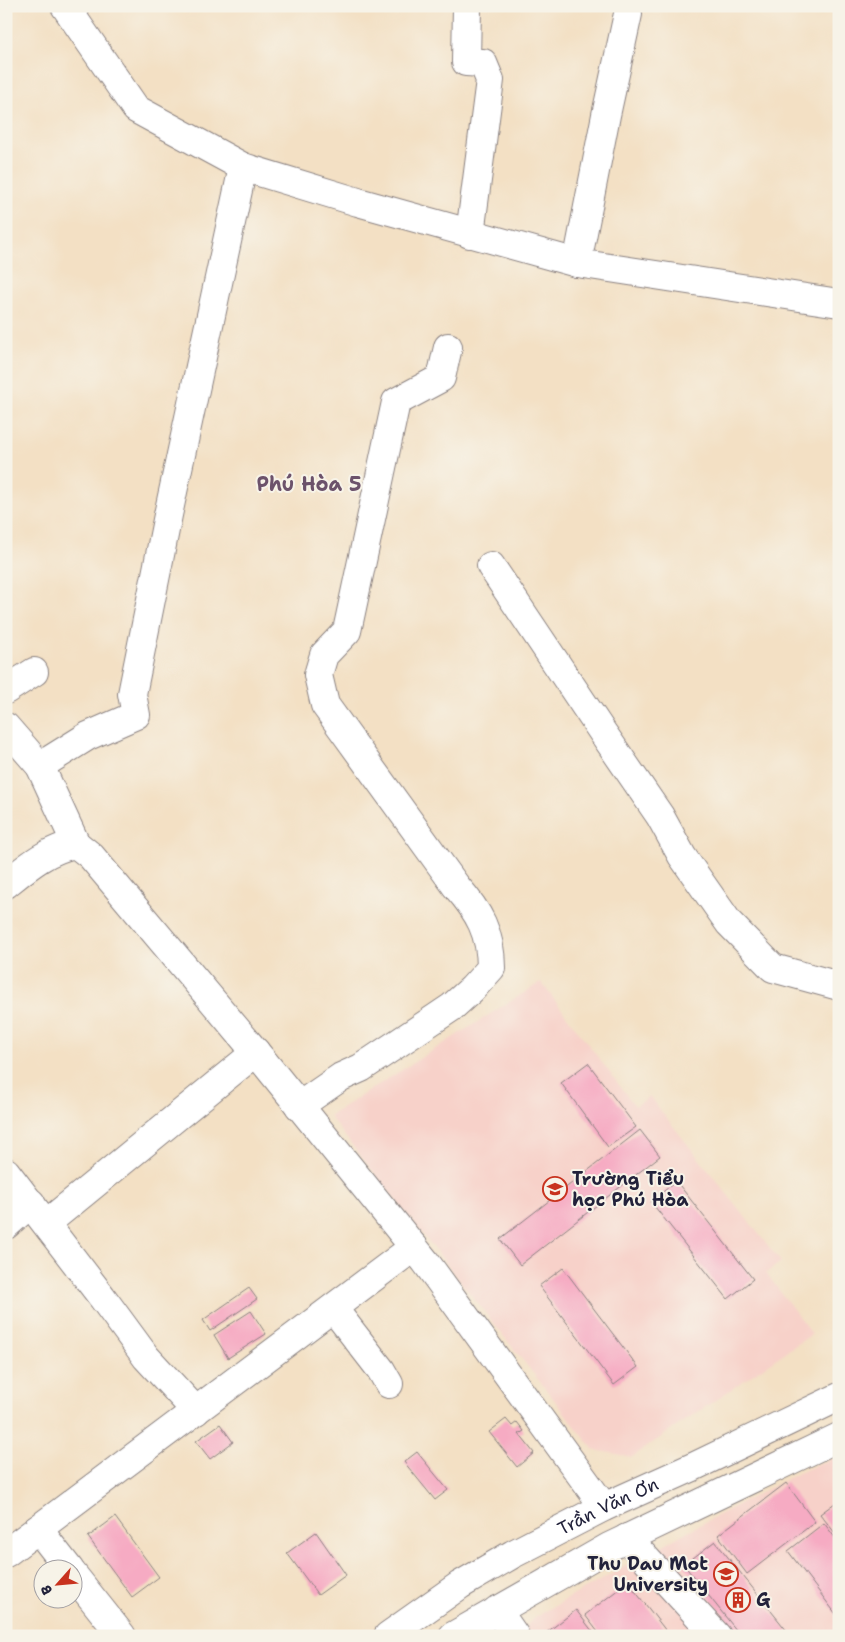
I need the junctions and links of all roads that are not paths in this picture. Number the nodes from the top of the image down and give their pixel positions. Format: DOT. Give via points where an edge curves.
graph roads {
  1 [pos="65,6"];
  2 [pos="468,6"];
  3 [pos="628,14"];
  4 [pos="243,167"];
  5 [pos="470,234"];
  6 [pos="577,263"];
  7 [pos="839,303"];
  8 [pos="448,347"];
  9 [pos="491,566"];
  10 [pos="34,672"];
  11 [pos="6,690"];
  12 [pos="6,727"];
  13 [pos="40,766"];
  14 [pos="76,844"];
  15 [pos="6,884"];
  16 [pos="839,986"];
  17 [pos="256,1052"];
  18 [pos="299,1106"];
  19 [pos="6,1172"];
  20 [pos="39,1213"];
  21 [pos="6,1225"];
  22 [pos="414,1247"];
  23 [pos="333,1308"];
  24 [pos="389,1384"];
  25 [pos="839,1397"];
  26 [pos="196,1411"];
  27 [pos="839,1437"];
  28 [pos="604,1507"];
  29 [pos="38,1529"];
  30 [pos="627,1538"];
  31 [pos="6,1552"];
  32 [pos="62,1560"];
  33 [pos="82,1586"];
  34 [pos="497,1610"];
  35 [pos="122,1636"];
  36 [pos="388,1636"];
  37 [pos="453,1636"];
  38 [pos="516,1636"];
  39 [pos="716,1636"];
  1 -- 4 [label="street" via="136,109"];
  2 -- 5 [label="street" via="466,62 483,63 490,80"];
  3 -- 6 [label="street"];
  4 -- 5 [label="street"];
  4 -- 13 [label="street" via="132,694 136,715 88,736"];
  5 -- 6 [label="street"];
  6 -- 7 [label="street"];
  8 -- 18 [label="street" via="441,378 396,402 347,631 324,655 318,674 325,706 471,903 487,932 491,968 452,1007"];
  9 -- 16 [label="street" via="729,923 773,968"];
  10 -- 11 [label="street"];
  12 -- 13 [label="street"];
  13 -- 14 [label="street"];
  14 -- 15 [label="street" via="63,846 41,857"];
  14 -- 17 [label="street" via="91,856"];
  17 -- 18 [label="street"];
  17 -- 20 [label="street"];
  18 -- 22 [label="street"];
  19 -- 20 [label="street"];
  20 -- 21 [label="street"];
  20 -- 26 [label="street" via="146,1357"];
  22 -- 23 [label="street"];
  22 -- 28 [label="street"];
  23 -- 24 [label="street"];
  23 -- 26 [label="street"];
  25 -- 28 [label="street, Trần Văn Ơn"];
  26 -- 29 [label="street"];
  27 -- 30 [label="street, Trần Văn Ơn"];
  28 -- 36 [label="street, Trần Văn Ơn" via="513,1554 444,1596"];
  29 -- 31 [label="street"];
  29 -- 32 [label="street"];
  30 -- 34 [label="street, Trần Văn Ơn"];
  30 -- 39 [label="street"];
  33 -- 35 [label="street"];
  34 -- 37 [label="street, Trần Văn Ơn"];
  34 -- 38 [label="street"];
}
